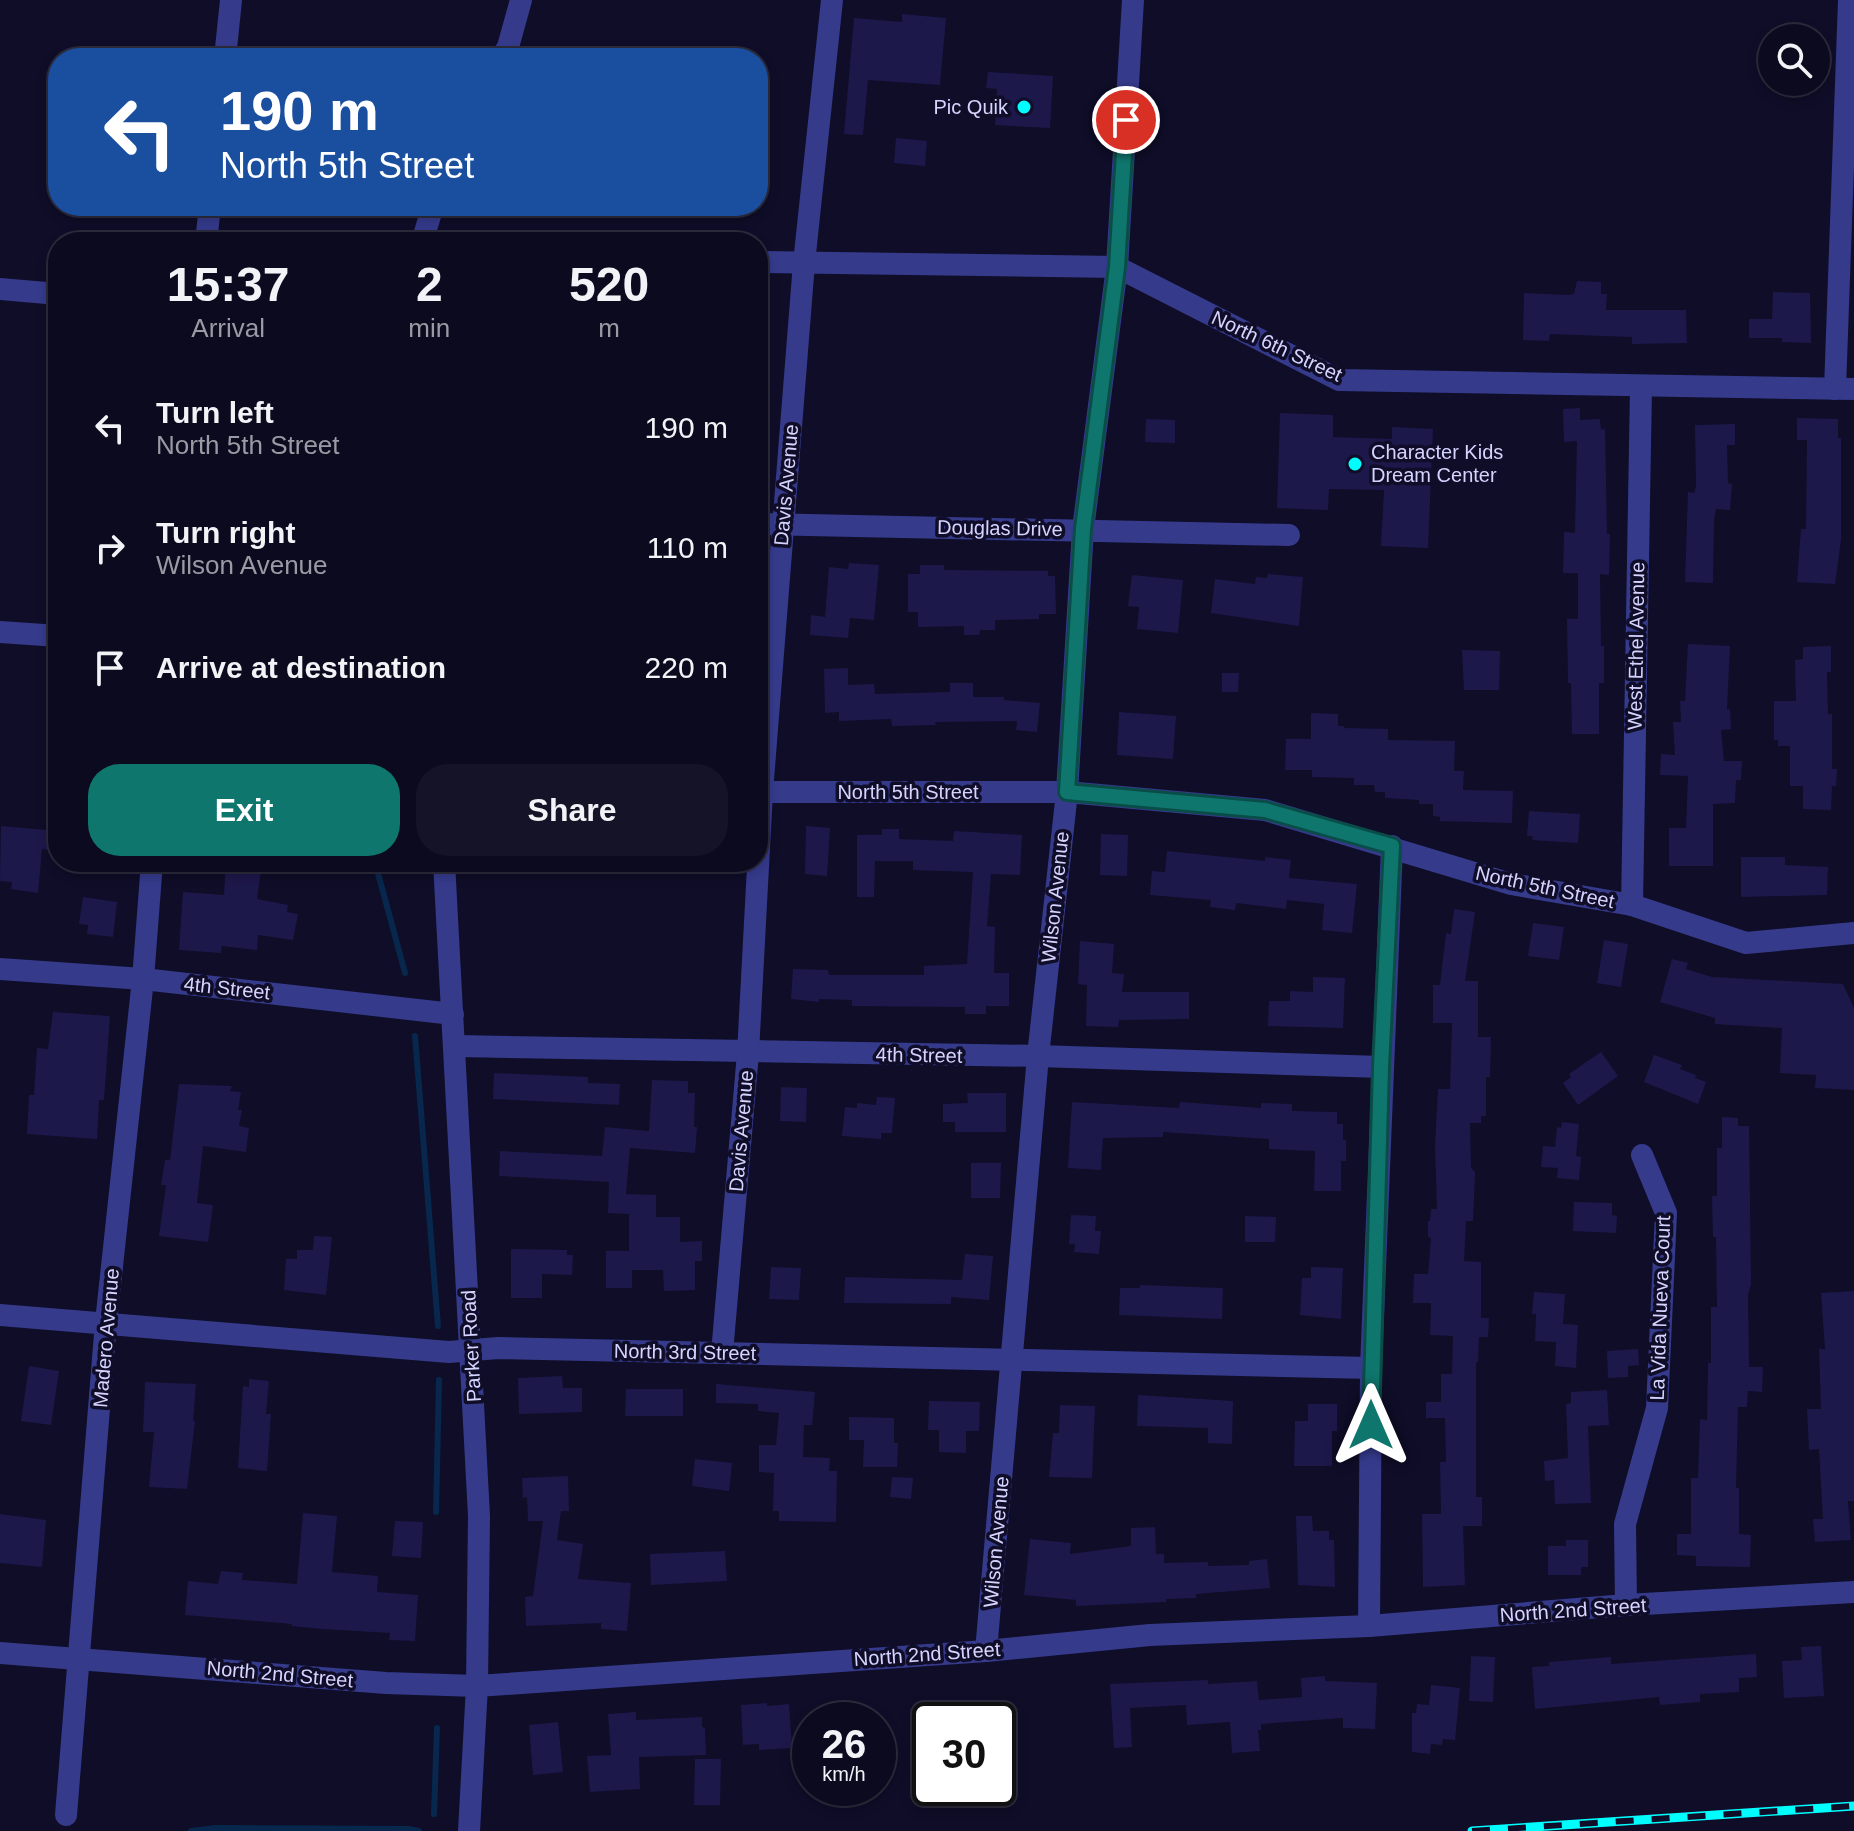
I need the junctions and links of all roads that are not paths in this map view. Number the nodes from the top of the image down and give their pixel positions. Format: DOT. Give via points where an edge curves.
graph roads {
  1 [pos="231,0"];
  2 [pos="521,0"];
  3 [pos="832,0"];
  4 [pos="1133,0"];
  5 [pos="1849,0"];
  6 [pos="226,48"];
  7 [pos="507,48"];
  8 [pos="768,262"];
  9 [pos="804,263"];
  10 [pos="1117,267"];
  11 [pos="0,289"];
  12 [pos="48,293"];
  13 [pos="1641,387"];
  14 [pos="1845,389"];
  15 [pos="768,524"];
  16 [pos="783,525"];
  17 [pos="1083,529"];
  18 [pos="1289,535"];
  19 [pos="0,632"];
  20 [pos="48,635"];
  21 [pos="768,699"];
  22 [pos="768,792"];
  23 [pos="1067,792"];
  24 [pos="1392,846"];
  25 [pos="151,872"];
  26 [pos="445,872"];
  27 [pos="756,872"];
  28 [pos="1632,905"];
  29 [pos="1854,933"];
  30 [pos="0,969"];
  31 [pos="143,979"];
  32 [pos="453,1014"];
  33 [pos="456,1046"];
  34 [pos="748,1053"];
  35 [pos="1038,1056"];
  36 [pos="1381,1067"];
  37 [pos="1642,1155"];
  38 [pos="0,1315"];
  39 [pos="106,1322"];
  40 [pos="472,1350"];
  41 [pos="722,1353"];
  42 [pos="1013,1359"];
  43 [pos="1371,1368"];
  44 [pos="1854,1592"];
  45 [pos="1626,1605"];
  46 [pos="1369,1626"];
  47 [pos="986,1651"];
  48 [pos="0,1653"];
  49 [pos="79,1657"];
  50 [pos="477,1686"];
  51 [pos="66,1815"];
  52 [pos="469,1831"];
  1 -- 6 [label="street"];
  2 -- 7 [label="street"];
  3 -- 9 [label="street, Davis Avenue"];
  4 -- 10 [label="street, Wilson Avenue"];
  5 -- 14 [label="street"];
  8 -- 9 [label="street, North 6th Street"];
  9 -- 10 [label="street, North 6th Street"];
  9 -- 16 [label="street, Davis Avenue"];
  10 -- 13 [label="street, North 6th Street" via="1339,380"];
  10 -- 17 [label="street, Wilson Avenue"];
  11 -- 12 [label="street"];
  13 -- 14 [label="street, North 6th Street"];
  13 -- 28 [label="street, West Ethel Avenue"];
  15 -- 16 [label="street, Douglas Drive"];
  16 -- 17 [label="street, Douglas Drive"];
  16 -- 21 [label="street, Davis Avenue"];
  17 -- 18 [label="street, Douglas Drive"];
  17 -- 23 [label="street, Wilson Avenue"];
  19 -- 20 [label="street"];
  22 -- 23 [label="street, North 5th Street"];
  23 -- 24 [label="street, North 5th Street" via="1265,810"];
  23 -- 35 [label="street, Wilson Avenue"];
  24 -- 28 [label="street, North 5th Street" via="1511,884"];
  24 -- 36 [label="street"];
  25 -- 31 [label="street, Madero Avenue"];
  26 -- 32 [label="street, Parker Road"];
  27 -- 34 [label="street, Davis Avenue"];
  28 -- 29 [label="street, North 5th Street" via="1746,943"];
  30 -- 31 [label="street, 4th Street"];
  31 -- 32 [label="street, 4th Street"];
  31 -- 39 [label="street, Madero Avenue"];
  32 -- 33 [label="street, Parker Road"];
  33 -- 34 [label="street, 4th Street"];
  33 -- 40 [label="street, Parker Road"];
  34 -- 35 [label="street, 4th Street"];
  34 -- 41 [label="street, Davis Avenue"];
  35 -- 36 [label="street, 4th Street"];
  35 -- 42 [label="street, Wilson Avenue"];
  36 -- 43 [label="street"];
  37 -- 45 [label="street, La Vida Nueva Court" via="1666,1213 1657,1408 1625,1524"];
  38 -- 39 [label="street, North 3rd Street"];
  39 -- 40 [label="street, North 3rd Street"];
  39 -- 49 [label="street, Madero Avenue"];
  40 -- 41 [label="street, North 3rd Street"];
  40 -- 50 [label="street, Parker Road" via="479,1527"];
  41 -- 42 [label="street, North 3rd Street"];
  42 -- 43 [label="street, North 3rd Street"];
  42 -- 47 [label="street, Wilson Avenue"];
  43 -- 46 [label="street"];
  44 -- 45 [label="street, North 2nd Street"];
  45 -- 46 [label="street, North 2nd Street"];
  46 -- 47 [label="street, North 2nd Street" via="1150,1635"];
  47 -- 50 [label="street, North 2nd Street"];
  48 -- 49 [label="street, North 2nd Street"];
  49 -- 50 [label="street, North 2nd Street"];
  49 -- 51 [label="street, Madero Avenue"];
  50 -- 52 [label="street, Parker Road"];
}
